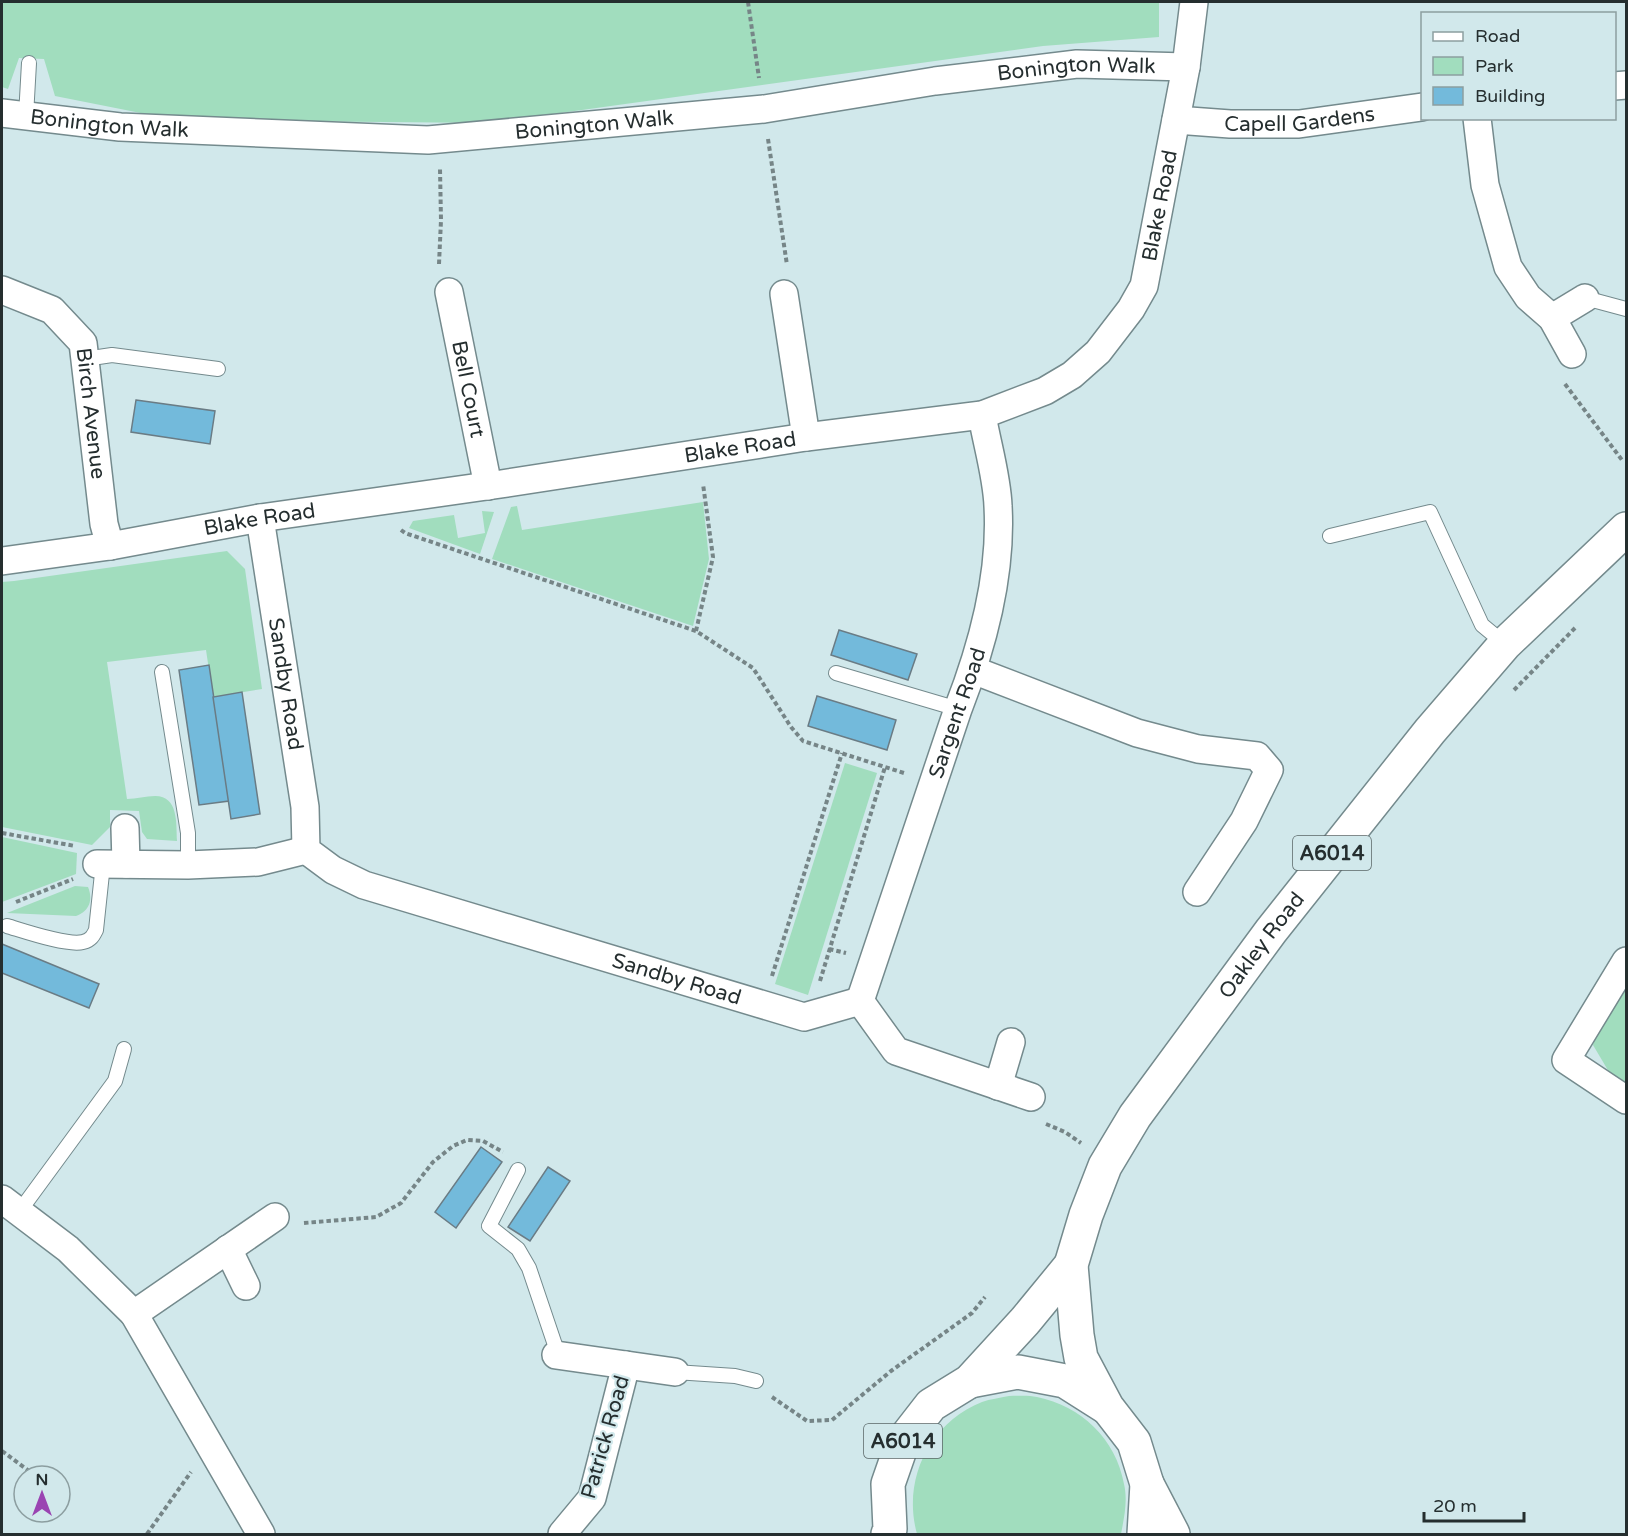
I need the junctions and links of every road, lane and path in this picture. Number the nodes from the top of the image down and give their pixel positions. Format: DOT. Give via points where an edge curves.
graph roads {
  1 [pos="748,2"];
  2 [pos="1194,2"];
  3 [pos="30,63"];
  4 [pos="1186,67"];
  5 [pos="1421,107"];
  6 [pos="764,109"];
  7 [pos="14,114"];
  8 [pos="1176,120"];
  9 [pos="1477,120"];
  10 [pos="440,138"];
  11 [pos="2,290"];
  12 [pos="449,292"];
  13 [pos="784,294"];
  14 [pos="1585,298"];
  15 [pos="1626,309"];
  16 [pos="1552,318"];
  17 [pos="1572,354"];
  18 [pos="85,359"];
  19 [pos="219,369"];
  20 [pos="1561,378"];
  21 [pos="982,415"];
  22 [pos="806,437"];
  23 [pos="1622,460"];
  24 [pos="702,482"];
  25 [pos="488,486"];
  26 [pos="260,518"];
  27 [pos="397,526"];
  28 [pos="1626,529"];
  29 [pos="1330,536"];
  30 [pos="110,546"];
  31 [pos="2,561"];
  32 [pos="1577,626"];
  33 [pos="696,631"];
  34 [pos="1505,644"];
  35 [pos="974,669"];
  36 [pos="162,672"];
  37 [pos="836,673"];
  38 [pos="1511,693"];
  39 [pos="958,709"];
  40 [pos="842,753"];
  41 [pos="885,767"];
  42 [pos="933,783"];
  43 [pos="125,828"];
  44 [pos="2,833"];
  45 [pos="306,849"];
  46 [pos="108,864"];
  47 [pos="188,865"];
  48 [pos="1197,892"];
  49 [pos="12,904"];
  50 [pos="7,926"];
  51 [pos="1626,961"];
  52 [pos="860,1001"];
  53 [pos="763,1004"];
  54 [pos="813,1014"];
  55 [pos="1011,1042"];
  56 [pos="124,1049"];
  57 [pos="998,1086"];
  58 [pos="1031,1097"];
  59 [pos="1626,1100"];
  60 [pos="518,1170"];
  61 [pos="10,1205"];
  62 [pos="275,1217"];
  63 [pos="228,1249"];
  64 [pos="1071,1265"];
  65 [pos="246,1286"];
  66 [pos="985,1297"];
  67 [pos="134,1314"];
  68 [pos="556,1355"];
  69 [pos="626,1365"];
  70 [pos="675,1372"];
  71 [pos="756,1381"];
  72 [pos="970,1381"];
  73 [pos="1107,1407"];
  74 [pos="2,1451"];
  75 [pos="19,1464"];
  76 [pos="193,1469"];
  77 [pos="1147,1484"];
  78 [pos="890,1533"];
  79 [pos="147,1534"];
  80 [pos="261,1534"];
  81 [pos="562,1534"];
  82 [pos="1144,1534"];
  83 [pos="1173,1534"];
  1 -- 6 [label="path"];
  2 -- 4 [label="street, Blake Road"];
  3 -- 7 [label="lane"];
  4 -- 6 [label="street, Bonington Walk" via="1077,64 935,81"];
  4 -- 8 [label="street, Blake Road"];
  5 -- 8 [label="street, Capell Gardens" via="1299,124"];
  6 -- 10 [label="street, Bonington Walk"];
  6 -- 13 [label="path" via="790,278"];
  7 -- 10 [label="street, Bonington Walk" via="120,127"];
  8 -- 21 [label="street, Blake Road" via="1144,286 1131,309 1098,352 1072,375 1045,391"];
  9 -- 16 [label="street" via="1485,185 1508,267 1528,297"];
  10 -- 12 [label="path" via="438,272"];
  11 -- 18 [label="street, Birch Avenue" via="52,310 83,343"];
  12 -- 25 [label="street, Bell Court"];
  13 -- 22 [label="street"];
  14 -- 15 [label="lane"];
  14 -- 16 [label="street"];
  16 -- 17 [label="street"];
  18 -- 19 [label="lane" via="112,355"];
  18 -- 30 [label="street, Birch Avenue" via="104,524"];
  20 -- 23 [label="path"];
  21 -- 22 [label="street, Blake Road"];
  21 -- 35 [label="street, Sargent Road" via="998,505 997,544 993,594"];
  22 -- 25 [label="street, Blake Road"];
  24 -- 33 [label="path" via="713,557"];
  25 -- 26 [label="street, Blake Road"];
  26 -- 30 [label="street, Blake Road"];
  26 -- 45 [label="street, Sandby Road" via="305,807"];
  27 -- 33 [label="path" via="405,533"];
  28 -- 34 [label="main road, Oakley Road / A6014"];
  29 -- 34 [label="lane" via="1430,513 1482,625"];
  30 -- 31 [label="street, Blake Road"];
  32 -- 38 [label="path"];
  33 -- 40 [label="path" via="753,668 803,741"];
  34 -- 64 [label="main road, Oakley Road / A6014" via="1361,816 1135,1116 1105,1166"];
  35 -- 39 [label="street, Sargent Road"];
  35 -- 48 [label="street" via="1137,734 1198,749 1257,756 1269,770 1244,822"];
  36 -- 47 [label="lane" via="188,833"];
  37 -- 39 [label="lane"];
  39 -- 42 [label="street, Sargent Road"];
  40 -- 41 [label="path"];
  40 -- 53 [label="path"];
  41 -- 42 [label="path"];
  41 -- 54 [label="path" via="814,999"];
  42 -- 52 [label="street, Sargent Road"];
  43 -- 46 [label="street"];
  44 -- 46 [label="path" via="84,847"];
  45 -- 47 [label="street" via="258,862"];
  45 -- 53 [label="street, Sandby Road" via="333,870 364,885"];
  46 -- 47 [label="street"];
  46 -- 49 [label="path"];
  46 -- 50 [label="lane" via="91,939 81,943 60,940"];
  51 -- 59 [label="street" via="1566,1060"];
  52 -- 54 [label="street, Sandby Road"];
  52 -- 57 [label="street" via="896,1051"];
  53 -- 54 [label="street, Sandby Road" via="804,1017"];
  55 -- 57 [label="street"];
  56 -- 61 [label="lane" via="115,1081"];
  57 -- 58 [label="street"];
  60 -- 62 [label="path" via="521,1162 483,1141 467,1140 433,1162 401,1203 376,1217 295,1224"];
  60 -- 68 [label="lane" via="489,1226 518,1249 529,1268"];
  61 -- 67 [label="street" via="68,1249"];
  62 -- 63 [label="street"];
  63 -- 65 [label="street"];
  63 -- 67 [label="street"];
  64 -- 72 [label="main road, Oakley Road / A6014"];
  64 -- 73 [label="main road, Oakley Road / A6014" via="1081,1358"];
  66 -- 71 [label="path" via="972,1313 891,1371 832,1420 807,1421 774,1399"];
  67 -- 80 [label="street"];
  68 -- 69 [label="street, Patrick Road"];
  69 -- 70 [label="street"];
  69 -- 81 [label="street, Patrick Road" via="592,1498"];
  70 -- 71 [label="lane"];
  72 -- 73 [label="main road, Oakley Road / A6014" via="1018,1372 1065,1381"];
  72 -- 78 [label="main road, Oakley Road / A6014" via="931,1405 903,1441 888,1484"];
  73 -- 77 [label="main road, Oakley Road / A6014" via="1134,1442"];
  74 -- 75 [label="path"];
  76 -- 79 [label="path"];
  77 -- 82 [label="main road, Oakley Road / A6014"];
  77 -- 83 [label="main road"];
}
